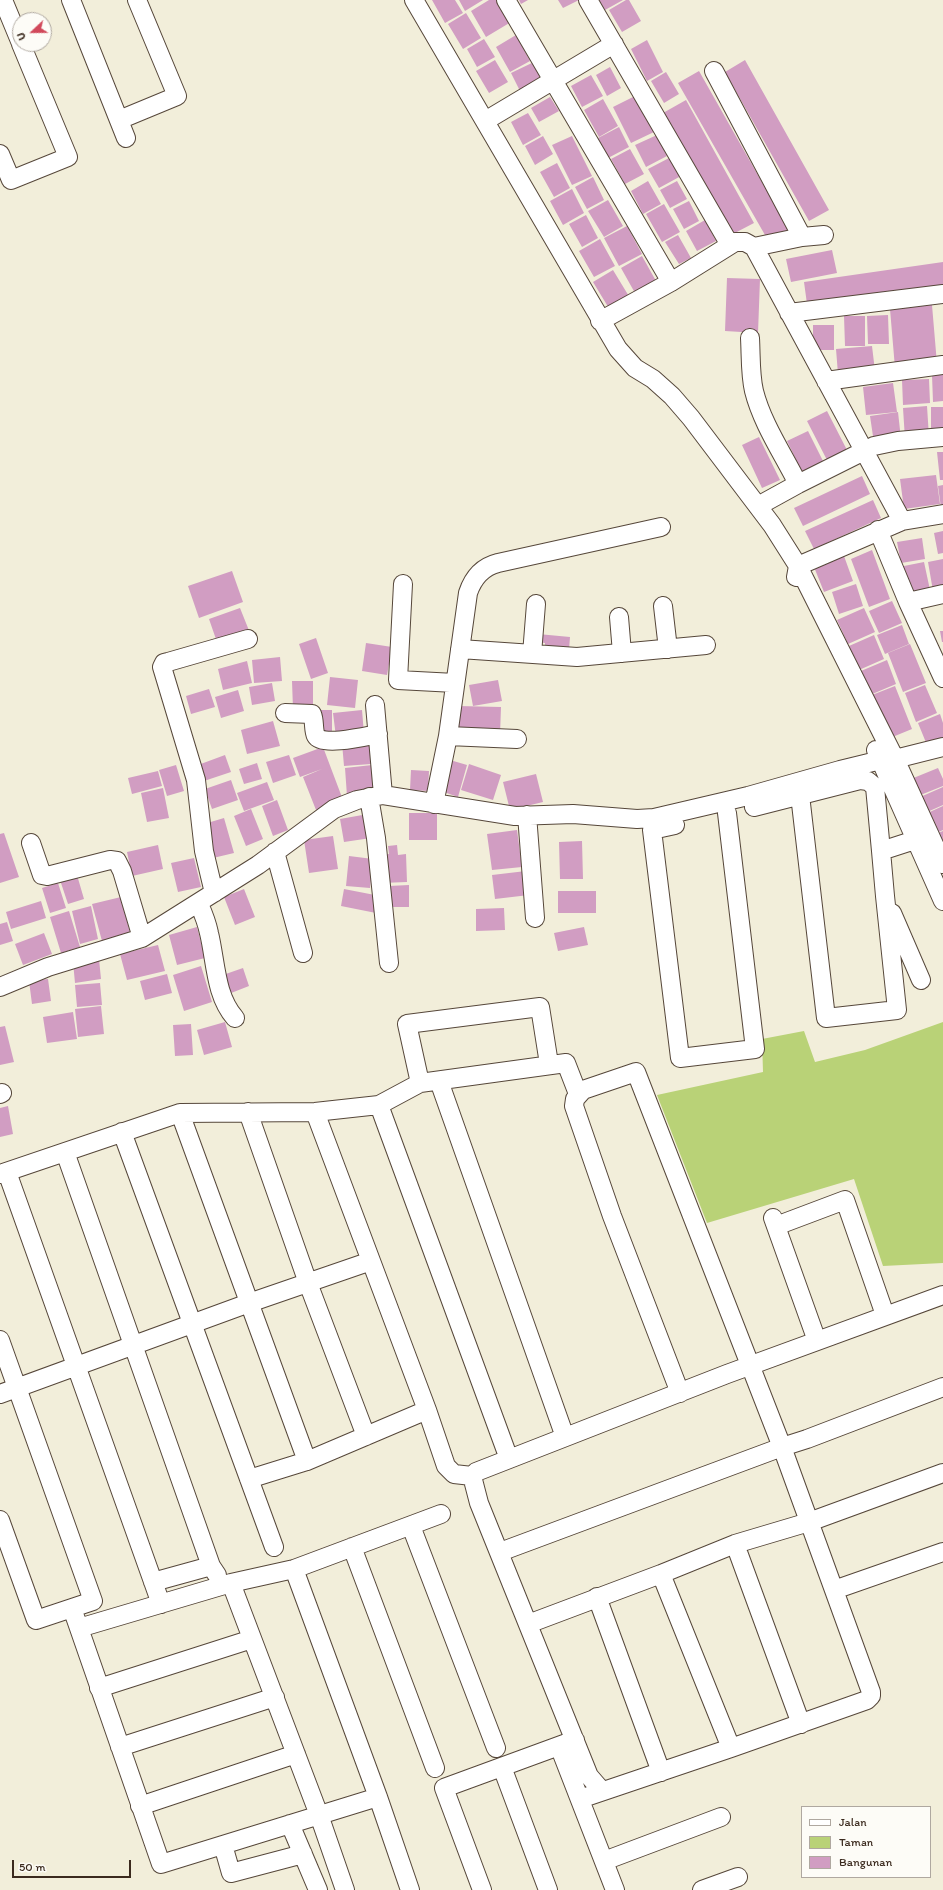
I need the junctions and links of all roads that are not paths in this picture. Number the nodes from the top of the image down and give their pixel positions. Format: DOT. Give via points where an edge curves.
graph roads {
  1 [pos="4,0"];
  2 [pos="71,0"];
  3 [pos="138,0"];
  4 [pos="414,0"];
  5 [pos="506,0"];
  6 [pos="588,0"];
  7 [pos="12,20"];
  8 [pos="614,44"];
  9 [pos="24,52"];
  10 [pos="714,71"];
  11 [pos="553,81"];
  12 [pos="119,120"];
  13 [pos="486,120"];
  14 [pos="126,138"];
  15 [pos="0,154"];
  16 [pos="824,235"];
  17 [pos="802,237"];
  18 [pos="730,245"];
  19 [pos="754,247"];
  20 [pos="671,282"];
  21 [pos="943,294"];
  22 [pos="789,313"];
  23 [pos="600,321"];
  24 [pos="750,338"];
  25 [pos="943,365"];
  26 [pos="826,381"];
  27 [pos="943,437"];
  28 [pos="863,453"];
  29 [pos="798,484"];
  30 [pos="758,506"];
  31 [pos="943,514"];
  32 [pos="902,521"];
  33 [pos="661,527"];
  34 [pos="878,530"];
  35 [pos="798,566"];
  36 [pos="403,584"];
  37 [pos="943,594"];
  38 [pos="908,602"];
  39 [pos="536,604"];
  40 [pos="663,606"];
  41 [pos="619,617"];
  42 [pos="248,639"];
  43 [pos="706,645"];
  44 [pos="460,649"];
  45 [pos="668,649"];
  46 [pos="532,654"];
  47 [pos="622,654"];
  48 [pos="942,673"];
  49 [pos="455,683"];
  50 [pos="375,705"];
  51 [pos="285,713"];
  52 [pos="378,734"];
  53 [pos="448,736"];
  54 [pos="517,739"];
  55 [pos="943,747"];
  56 [pos="888,760"];
  57 [pos="800,795"];
  58 [pos="376,796"];
  59 [pos="434,804"];
  60 [pos="727,813"];
  61 [pos="527,815"];
  62 [pos="915,840"];
  63 [pos="31,843"];
  64 [pos="882,851"];
  65 [pos="276,852"];
  66 [pos="943,864"];
  67 [pos="214,892"];
  68 [pos="885,896"];
  69 [pos="943,901"];
  70 [pos="199,904"];
  71 [pos="535,918"];
  72 [pos="142,938"];
  73 [pos="304,953"];
  74 [pos="390,963"];
  75 [pos="1,980"];
  76 [pos="921,980"];
  77 [pos="235,1018"];
  78 [pos="549,1064"];
  79 [pos="440,1080"];
  80 [pos="420,1084"];
  81 [pos="578,1094"];
  82 [pos="379,1105"];
  83 [pos="248,1112"];
  84 [pos="314,1112"];
  85 [pos="180,1113"];
  86 [pos="122,1132"];
  87 [pos="65,1152"];
  88 [pos="4,1173"];
  89 [pos="371,1261"];
  90 [pos="308,1283"];
  91 [pos="943,1294"];
  92 [pos="249,1303"];
  93 [pos="885,1315"];
  94 [pos="192,1324"];
  95 [pos="0,1340"];
  96 [pos="817,1341"];
  97 [pos="134,1346"];
  98 [pos="750,1366"];
  99 [pos="76,1367"];
  100 [pos="943,1387"];
  101 [pos="17,1388"];
  102 [pos="680,1393"];
  103 [pos="0,1394"];
  104 [pos="427,1410"];
  105 [pos="366,1436"];
  106 [pos="565,1437"];
  107 [pos="782,1447"];
  108 [pos="510,1459"];
  109 [pos="307,1460"];
  110 [pos="943,1473"];
  111 [pos="472,1476"];
  112 [pos="249,1479"];
  113 [pos="442,1514"];
  114 [pos="0,1522"];
  115 [pos="809,1522"];
  116 [pos="411,1526"];
  117 [pos="735,1544"];
  118 [pos="274,1547"];
  119 [pos="352,1547"];
  120 [pos="500,1552"];
  121 [pos="943,1552"];
  122 [pos="211,1566"];
  123 [pos="294,1569"];
  124 [pos="662,1574"];
  125 [pos="153,1582"];
  126 [pos="228,1584"];
  127 [pos="834,1590"];
  128 [pos="597,1597"];
  129 [pos="161,1604"];
  130 [pos="72,1608"];
  131 [pos="528,1624"];
  132 [pos="79,1628"];
  133 [pos="252,1639"];
  134 [pos="100,1688"];
  135 [pos="275,1697"];
  136 [pos="802,1724"];
  137 [pos="567,1743"];
  138 [pos="120,1747"];
  139 [pos="496,1748"];
  140 [pos="731,1748"];
  141 [pos="296,1754"];
  142 [pos="502,1767"];
  143 [pos="435,1768"];
  144 [pos="661,1772"];
  145 [pos="602,1791"];
  146 [pos="378,1797"];
  147 [pos="580,1799"];
  148 [pos="140,1806"];
  149 [pos="320,1815"];
  150 [pos="721,1817"];
  151 [pos="290,1824"];
  152 [pos="223,1845"];
  153 [pos="303,1854"];
  154 [pos="604,1861"];
  155 [pos="738,1877"];
  156 [pos="318,1890"];
  157 [pos="345,1890"];
  158 [pos="410,1890"];
  159 [pos="482,1890"];
  160 [pos="548,1890"];
  161 [pos="615,1890"];
  162 [pos="702,1890"];
  1 -- 7 [label="street"];
  2 -- 12 [label="street"];
  3 -- 12 [label="street" via="177,96"];
  4 -- 13 [label="street"];
  5 -- 11 [label="street"];
  6 -- 8 [label="street"];
  8 -- 11 [label="street"];
  8 -- 18 [label="street"];
  9 -- 15 [label="street" via="68,157 10,180"];
  10 -- 17 [label="street"];
  11 -- 13 [label="street"];
  11 -- 20 [label="street"];
  12 -- 14 [label="street"];
  13 -- 23 [label="street"];
  16 -- 17 [label="street"];
  17 -- 19 [label="street"];
  18 -- 19 [label="street" via="745,242"];
  18 -- 20 [label="street"];
  19 -- 22 [label="street"];
  20 -- 23 [label="street"];
  21 -- 22 [label="street"];
  22 -- 26 [label="street"];
  23 -- 30 [label="street" via="618,349 635,368 653,379 691,418"];
  24 -- 29 [label="street" via="752,379 757,402"];
  25 -- 26 [label="street"];
  26 -- 28 [label="street"];
  27 -- 28 [label="street" via="874,446"];
  28 -- 29 [label="street"];
  28 -- 32 [label="street"];
  29 -- 30 [label="street"];
  30 -- 35 [label="street"];
  31 -- 32 [label="street"];
  32 -- 34 [label="street"];
  33 -- 44 [label="street" via="489,565 471,587"];
  34 -- 35 [label="street"];
  34 -- 38 [label="street"];
  35 -- 56 [label="street"];
  36 -- 49 [label="street" via="398,680"];
  37 -- 38 [label="street"];
  38 -- 48 [label="street"];
  39 -- 46 [label="street"];
  40 -- 45 [label="street"];
  41 -- 47 [label="street"];
  42 -- 67 [label="street" via="164,663 162,667 196,780 204,851"];
  43 -- 45 [label="street"];
  44 -- 46 [label="street"];
  44 -- 49 [label="street"];
  45 -- 47 [label="street"];
  46 -- 47 [label="street" via="577,657"];
  49 -- 53 [label="street"];
  50 -- 52 [label="street"];
  51 -- 52 [label="street" via="312,714 316,736 320,740 335,741"];
  52 -- 58 [label="street"];
  53 -- 54 [label="street"];
  53 -- 59 [label="street"];
  55 -- 56 [label="street"];
  56 -- 61 [label="street" via="654,818 573,814"];
  56 -- 62 [label="street"];
  56 -- 66 [label="street"];
  57 -- 60 [label="street"];
  57 -- 64 [label="street" via="860,780 868,781 876,787"];
  57 -- 68 [label="street" via="826,1018 897,1010"];
  58 -- 59 [label="street"];
  58 -- 65 [label="street" via="334,810"];
  58 -- 74 [label="street" via="376,838"];
  59 -- 61 [label="street" via="491,813"];
  60 -- 60 [label="street" via="652,830 680,1058 755,1049"];
  61 -- 71 [label="street"];
  62 -- 64 [label="street"];
  62 -- 69 [label="street"];
  63 -- 72 [label="street" via="39,870 46,876 110,860 117,861"];
  64 -- 68 [label="street"];
  65 -- 67 [label="street"];
  65 -- 73 [label="street"];
  67 -- 70 [label="street"];
  68 -- 76 [label="street"];
  70 -- 72 [label="street"];
  70 -- 77 [label="street" via="209,932 222,997"];
  72 -- 75 [label="street"];
  78 -- 79 [label="street"];
  78 -- 80 [label="street" via="540,1007 407,1024"];
  78 -- 81 [label="street" via="566,1063"];
  79 -- 80 [label="street"];
  79 -- 106 [label="street"];
  80 -- 82 [label="street"];
  81 -- 98 [label="street" via="636,1072"];
  81 -- 102 [label="street" via="574,1106 612,1216"];
  82 -- 84 [label="street"];
  82 -- 108 [label="street"];
  83 -- 84 [label="street"];
  83 -- 85 [label="street"];
  83 -- 90 [label="street"];
  84 -- 89 [label="street"];
  85 -- 86 [label="street"];
  85 -- 92 [label="street"];
  86 -- 87 [label="street"];
  86 -- 94 [label="street"];
  87 -- 88 [label="street"];
  87 -- 97 [label="street"];
  88 -- 99 [label="street"];
  89 -- 90 [label="street"];
  89 -- 104 [label="street"];
  90 -- 92 [label="street"];
  90 -- 105 [label="street"];
  91 -- 93 [label="street"];
  92 -- 94 [label="street"];
  92 -- 109 [label="street"];
  93 -- 96 [label="street"];
  93 -- 96 [label="street" via="845,1200 774,1222"];
  94 -- 97 [label="street"];
  94 -- 112 [label="street"];
  95 -- 101 [label="street"];
  96 -- 98 [label="street"];
  97 -- 99 [label="street"];
  97 -- 122 [label="street"];
  98 -- 102 [label="street"];
  98 -- 107 [label="street"];
  99 -- 101 [label="street"];
  99 -- 125 [label="street"];
  100 -- 107 [label="street"];
  101 -- 103 [label="street"];
  101 -- 130 [label="street" via="93,1601"];
  102 -- 106 [label="street"];
  104 -- 105 [label="street"];
  104 -- 111 [label="street" via="446,1466 454,1474"];
  105 -- 109 [label="street"];
  106 -- 108 [label="street"];
  107 -- 115 [label="street"];
  107 -- 120 [label="street"];
  108 -- 111 [label="street" via="476,1472"];
  109 -- 112 [label="street"];
  110 -- 115 [label="street"];
  111 -- 120 [label="street" via="479,1502"];
  112 -- 118 [label="street"];
  113 -- 116 [label="street"];
  114 -- 130 [label="street" via="36,1620"];
  115 -- 117 [label="street"];
  115 -- 127 [label="street"];
  116 -- 119 [label="street"];
  116 -- 139 [label="street"];
  117 -- 124 [label="street"];
  117 -- 136 [label="street"];
  119 -- 123 [label="street"];
  119 -- 143 [label="street"];
  120 -- 131 [label="street"];
  121 -- 127 [label="street"];
  122 -- 125 [label="street"];
  122 -- 126 [label="street"];
  123 -- 126 [label="street"];
  123 -- 146 [label="street"];
  124 -- 128 [label="street"];
  124 -- 140 [label="street"];
  125 -- 129 [label="street"];
  126 -- 129 [label="street"];
  126 -- 133 [label="street"];
  127 -- 136 [label="street" via="871,1696 867,1700"];
  128 -- 131 [label="street"];
  128 -- 144 [label="street"];
  129 -- 132 [label="street"];
  130 -- 132 [label="street"];
  131 -- 137 [label="street"];
  132 -- 134 [label="street"];
  133 -- 134 [label="street"];
  133 -- 135 [label="street"];
  134 -- 138 [label="street"];
  135 -- 138 [label="street"];
  135 -- 141 [label="street"];
  136 -- 140 [label="street"];
  137 -- 142 [label="street"];
  137 -- 145 [label="street"];
  137 -- 147 [label="street"];
  138 -- 148 [label="street"];
  140 -- 144 [label="street"];
  141 -- 148 [label="street"];
  141 -- 149 [label="street"];
  142 -- 159 [label="street" via="444,1788"];
  142 -- 160 [label="street"];
  144 -- 145 [label="street"];
  145 -- 147 [label="street"];
  146 -- 149 [label="street"];
  146 -- 158 [label="street"];
  147 -- 154 [label="street"];
  148 -- 152 [label="street" via="160,1864"];
  149 -- 151 [label="street"];
  149 -- 157 [label="street"];
  150 -- 154 [label="street"];
  151 -- 152 [label="street"];
  151 -- 153 [label="street"];
  152 -- 153 [label="street" via="231,1873"];
  153 -- 156 [label="street"];
  154 -- 161 [label="street"];
  155 -- 162 [label="street"];
}
